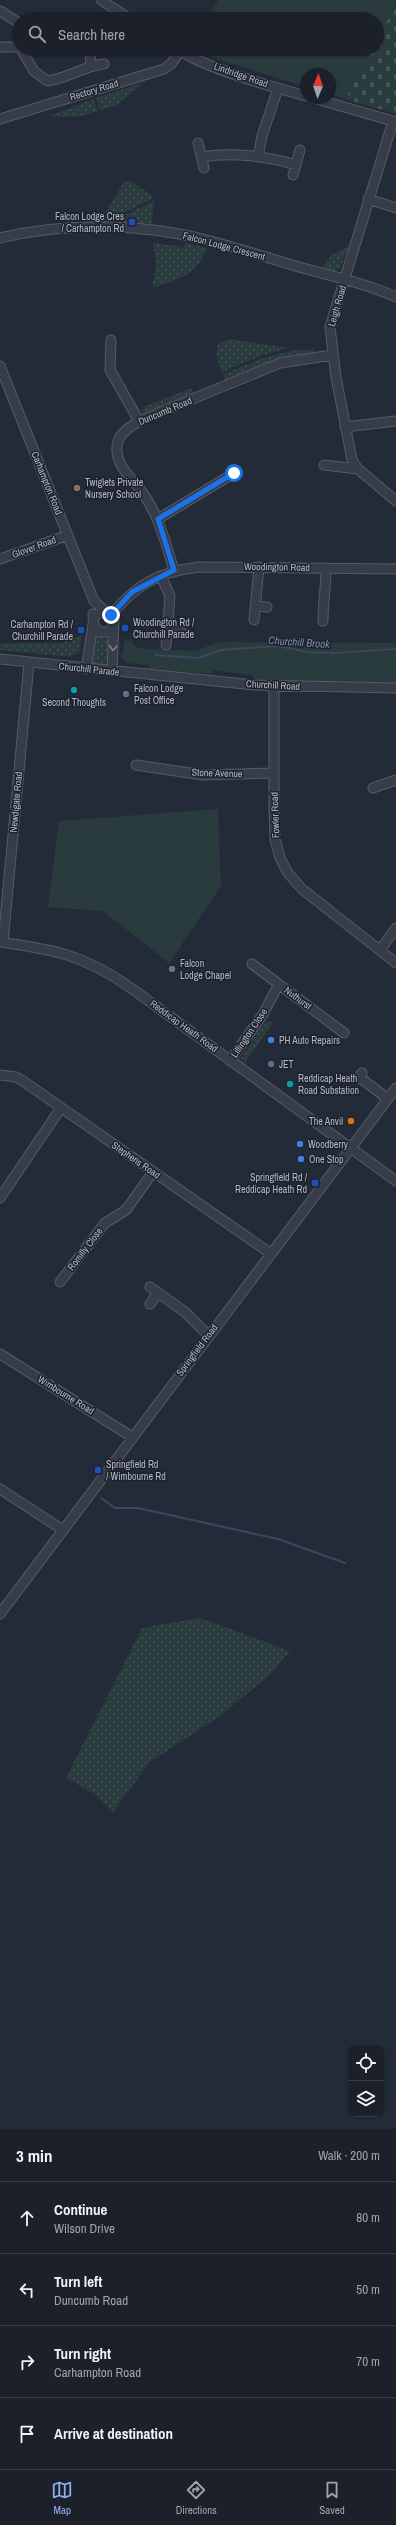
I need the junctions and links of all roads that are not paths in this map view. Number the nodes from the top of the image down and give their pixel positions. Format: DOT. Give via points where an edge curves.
graph roads {
  1 [pos="102,0"];
  2 [pos="0,11"];
  3 [pos="120,12"];
  4 [pos="12,18"];
  5 [pos="0,47"];
  6 [pos="12,48"];
  7 [pos="25,56"];
  8 [pos="90,56"];
  9 [pos="176,56"];
  10 [pos="190,56"];
  11 [pos="104,64"];
  12 [pos="91,65"];
  13 [pos="278,88"];
  14 [pos="300,94"];
  15 [pos="335,104"];
  16 [pos="0,119"];
  17 [pos="394,121"];
  18 [pos="198,143"];
  19 [pos="300,150"];
  20 [pos="202,157"];
  21 [pos="258,157"];
  22 [pos="296,165"];
  23 [pos="204,168"];
  24 [pos="293,175"];
  25 [pos="368,199"];
  26 [pos="396,208"];
  27 [pos="0,238"];
  28 [pos="345,280"];
  29 [pos="396,297"];
  30 [pos="111,340"];
  31 [pos="332,355"];
  32 [pos="0,366"];
  33 [pos="139,421"];
  34 [pos="396,421"];
  35 [pos="345,427"];
  36 [pos="324,465"];
  37 [pos="358,469"];
  38 [pos="234,473"];
  39 [pos="396,501"];
  40 [pos="158,519"];
  41 [pos="68,535"];
  42 [pos="0,559"];
  43 [pos="259,567"];
  44 [pos="326,568"];
  45 [pos="396,568"];
  46 [pos="174,570"];
  47 [pos="160,576"];
  48 [pos="94,601"];
  49 [pos="255,606"];
  50 [pos="266,607"];
  51 [pos="111,617"];
  52 [pos="254,620"];
  53 [pos="323,621"];
  54 [pos="93,622"];
  55 [pos="168,630"];
  56 [pos="182,632"];
  57 [pos="166,645"];
  58 [pos="0,659"];
  59 [pos="29,663"];
  60 [pos="86,669"];
  61 [pos="112,671"];
  62 [pos="150,674"];
  63 [pos="274,687"];
  64 [pos="396,688"];
  65 [pos="136,765"];
  66 [pos="274,774"];
  67 [pos="396,780"];
  68 [pos="373,788"];
  69 [pos="396,928"];
  70 [pos="1,942"];
  71 [pos="380,950"];
  72 [pos="396,963"];
  73 [pos="252,964"];
  74 [pos="279,984"];
  75 [pos="344,1033"];
  76 [pos="230,1060"];
  77 [pos="362,1073"];
  78 [pos="0,1075"];
  79 [pos="396,1088"];
  80 [pos="388,1099"];
  81 [pos="61,1108"];
  82 [pos="351,1148"];
  83 [pos="153,1172"];
  84 [pos="396,1181"];
  85 [pos="0,1198"];
  86 [pos="270,1253"];
  87 [pos="62,1276"];
  88 [pos="150,1287"];
  89 [pos="158,1293"];
  90 [pos="150,1304"];
  91 [pos="208,1335"];
  92 [pos="0,1354"];
  93 [pos="132,1437"];
  94 [pos="0,1489"];
  95 [pos="64,1530"];
  96 [pos="0,1614"];
  1 -- 3 [label="street"];
  2 -- 4 [label="street"];
  5 -- 6 [label="street"];
  7 -- 12 [label="street" via="37,74 47,81 57,80"];
  8 -- 12 [label="street"];
  9 -- 16 [label="street, Rectory Road" via="164,69"];
  10 -- 13 [label="street, Lindridge Road"];
  11 -- 12 [label="street"];
  13 -- 14 [label="street, Lindridge Road"];
  13 -- 21 [label="street" via="262,136"];
  15 -- 17 [label="street"];
  17 -- 25 [label="street, Leigh Road"];
  18 -- 20 [label="street"];
  19 -- 22 [label="street"];
  20 -- 21 [label="street"];
  20 -- 23 [label="street"];
  21 -- 22 [label="street"];
  22 -- 24 [label="street"];
  25 -- 26 [label="street"];
  25 -- 28 [label="street, Leigh Road"];
  27 -- 28 [label="street, Falcon Lodge Crescent" via="59,228 153,231 210,241"];
  28 -- 29 [label="street, Falcon Lodge Crescent"];
  28 -- 31 [label="street, Leigh Road" via="330,327"];
  30 -- 33 [label="street" via="110,370"];
  31 -- 33 [label="street, Duncumb Road" via="280,364"];
  31 -- 35 [label="street, Leigh Road"];
  32 -- 41 [label="street, Carhampton Road"];
  33 -- 40 [label="street, Duncumb Road" via="124,431 119,439 118,456 122,468 143,493"];
  34 -- 35 [label="street"];
  35 -- 37 [label="street, Leigh Road" via="352,460"];
  36 -- 37 [label="street"];
  37 -- 39 [label="street, Leigh Road"];
  38 -- 40 [label="street"];
  40 -- 46 [label="street, Duncumb Road"];
  41 -- 42 [label="street, Glover Road"];
  41 -- 48 [label="street, Carhampton Road"];
  43 -- 44 [label="street, Woodington Road"];
  43 -- 46 [label="street, Woodington Road" via="199,566"];
  43 -- 49 [label="street"];
  44 -- 45 [label="street, Woodington Road"];
  44 -- 53 [label="street"];
  46 -- 47 [label="street, Woodington Road"];
  47 -- 51 [label="street" via="132,592"];
  47 -- 55 [label="street" via="170,596"];
  48 -- 51 [label="street, Carhampton Road"];
  48 -- 54 [label="street, Carhampton Road"];
  49 -- 50 [label="street"];
  49 -- 52 [label="street"];
  51 -- 54 [label="street" via="98,613"];
  51 -- 54 [label="street" via="112,630 104,633 97,631"];
  51 -- 61 [label="street, one-way"];
  54 -- 60 [label="street, Carhampton Road"];
  55 -- 56 [label="street"];
  55 -- 57 [label="street"];
  58 -- 59 [label="street"];
  59 -- 60 [label="street, Churchill Parade"];
  59 -- 70 [label="street, Newdigate Road"];
  60 -- 61 [label="street, Churchill Parade"];
  61 -- 62 [label="street, Churchill Parade"];
  62 -- 63 [label="street, Churchill Road"];
  63 -- 64 [label="street, Churchill Road"];
  63 -- 66 [label="street, Fowler Road"];
  65 -- 66 [label="street, Stone Avenue" via="203,775"];
  66 -- 71 [label="street, Fowler Road" via="275,839 280,858 288,873 327,911"];
  67 -- 68 [label="street"];
  69 -- 71 [label="street"];
  70 -- 76 [label="street, Reddicap Heath Road" via="70,954 98,966"];
  71 -- 72 [label="street, Fowler Road"];
  73 -- 74 [label="street, Nuthurst"];
  74 -- 75 [label="street, Nuthurst"];
  74 -- 76 [label="street, Lillington Close" via="263,1014"];
  76 -- 82 [label="street, Reddicap Heath Road"];
  77 -- 80 [label="street" via="359,1077"];
  78 -- 81 [label="street, Stephens Road" via="16,1077"];
  79 -- 80 [label="street, Springfield Road"];
  80 -- 82 [label="street, Springfield Road"];
  81 -- 83 [label="street, Stephens Road"];
  81 -- 85 [label="street"];
  82 -- 84 [label="street, Reddicap Heath Road"];
  82 -- 86 [label="street, Springfield Road"];
  83 -- 86 [label="street, Stephens Road"];
  83 -- 87 [label="street, Romilly Close" via="126,1210 105,1222"];
  86 -- 91 [label="street, Springfield Road"];
  88 -- 89 [label="street"];
  89 -- 90 [label="street"];
  89 -- 91 [label="street" via="185,1312"];
  91 -- 93 [label="street, Springfield Road"];
  92 -- 93 [label="street, Wimbourne Road"];
  93 -- 95 [label="street, Springfield Road"];
  94 -- 95 [label="street"];
  95 -- 96 [label="street, Springfield Road"];
}
